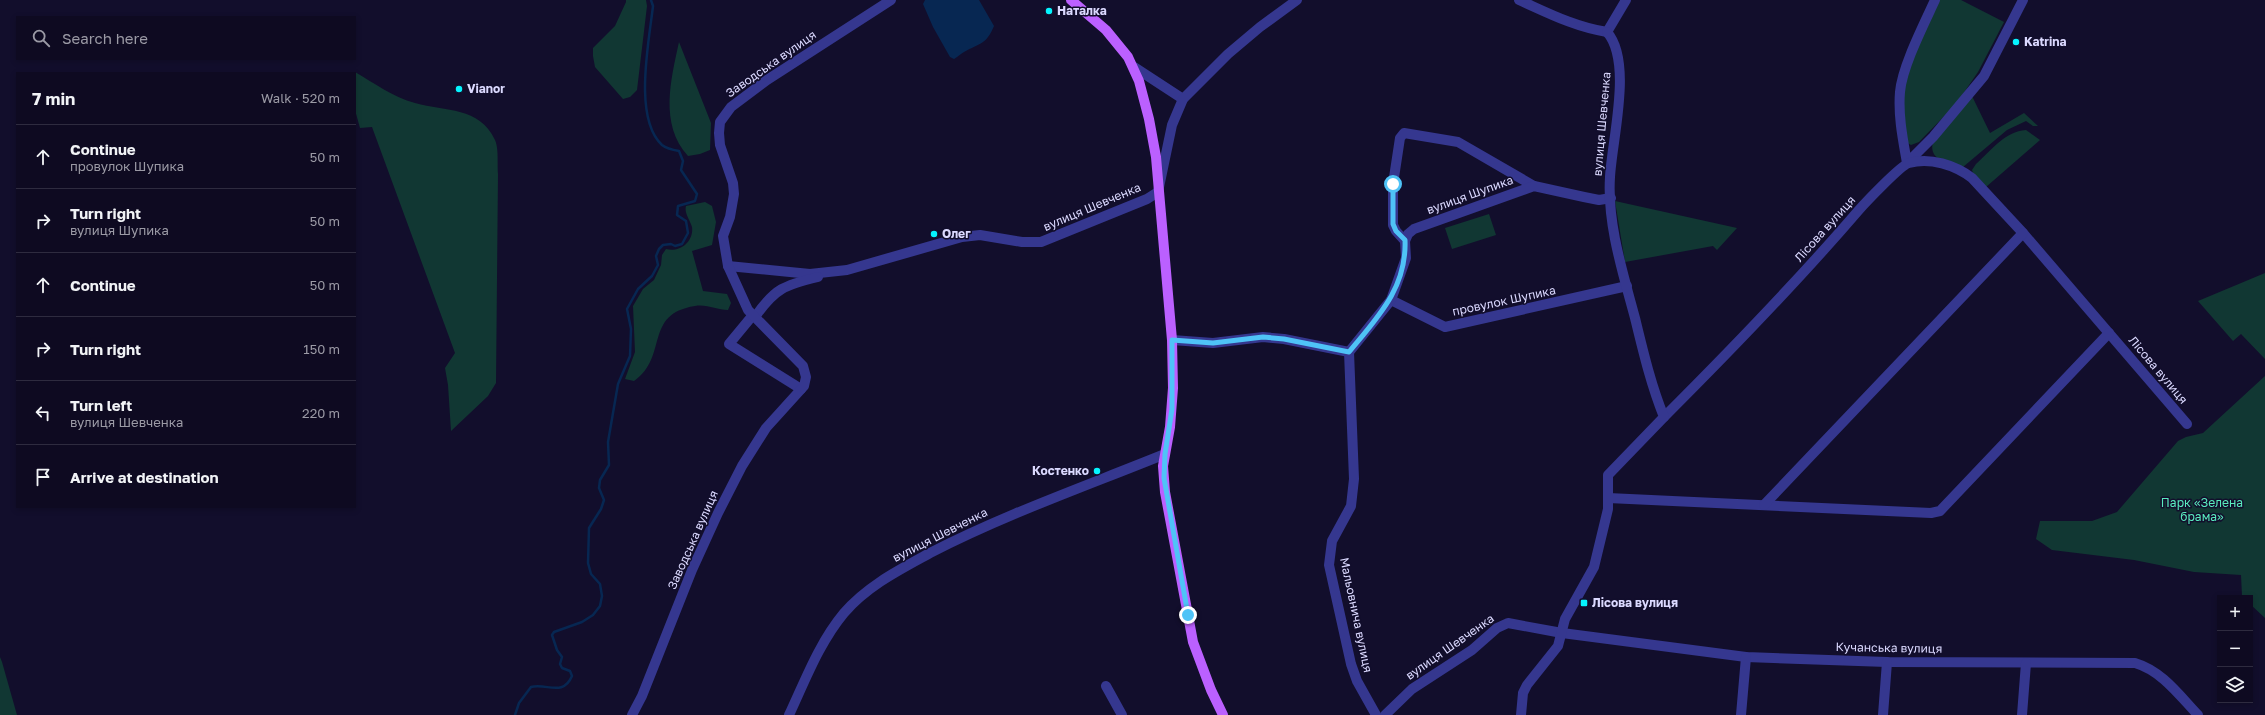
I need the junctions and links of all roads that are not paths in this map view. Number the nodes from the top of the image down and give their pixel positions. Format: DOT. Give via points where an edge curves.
graph roads {
  1 [pos="891,0"];
  2 [pos="1071,0"];
  3 [pos="1297,0"];
  4 [pos="1519,0"];
  5 [pos="1626,0"];
  6 [pos="1934,0"];
  7 [pos="2023,0"];
  8 [pos="1607,32"];
  9 [pos="1134,67"];
  10 [pos="1183,99"];
  11 [pos="1907,163"];
  12 [pos="1534,186"];
  13 [pos="1158,192"];
  14 [pos="1610,198"];
  15 [pos="2023,233"];
  16 [pos="1405,240"];
  17 [pos="728,266"];
  18 [pos="847,270"];
  19 [pos="1627,286"];
  20 [pos="1391,300"];
  21 [pos="754,316"];
  22 [pos="2109,333"];
  23 [pos="1172,340"];
  24 [pos="1349,352"];
  25 [pos="801,390"];
  26 [pos="1664,417"];
  27 [pos="2187,424"];
  28 [pos="1165,454"];
  29 [pos="1608,498"];
  30 [pos="1764,505"];
  31 [pos="1562,633"];
  32 [pos="1746,657"];
  33 [pos="1887,662"];
  34 [pos="2026,663"];
  35 [pos="1106,686"];
  36 [pos="632,715"];
  37 [pos="789,715"];
  38 [pos="1122,715"];
  39 [pos="1223,715"];
  40 [pos="1376,715"];
  41 [pos="1385,715"];
  42 [pos="1521,715"];
  43 [pos="1741,715"];
  44 [pos="1883,715"];
  45 [pos="2022,715"];
  46 [pos="2198,715"];
  1 -- 17 [label="street, Заводська вулиця" via="768,80 726,112 720,122 719,133 734,194 723,236"];
  2 -- 9 [label="main road, вулиця Шевченка" via="1106,30"];
  3 -- 10 [label="street, вулиця Шевченка" via="1228,54"];
  4 -- 8 [label="street" via="1562,20"];
  5 -- 8 [label="street"];
  6 -- 11 [label="street" via="1903,78 1900,92 1902,133"];
  7 -- 11 [label="street" via="1984,76 1933,137"];
  8 -- 14 [label="street, вулиця Шевченка" via="1618,50 1620,65"];
  9 -- 10 [label="street, вулиця Шевченка"];
  9 -- 13 [label="main road, вулиця Шевченка" via="1149,119 1156,157"];
  10 -- 13 [label="street, вулиця Шевченка" via="1172,125"];
  11 -- 15 [label="street, Лісова вулиця" via="1929,161 1964,171"];
  11 -- 26 [label="street, Лісова вулиця" via="1865,203 1747,333"];
  12 -- 14 [label="street" via="1599,200"];
  12 -- 16 [label="street, вулиця Шупика" via="1414,229"];
  12 -- 16 [label="street" via="1458,142 1404,132 1400,138 1393,184 1393,224"];
  13 -- 18 [label="street, вулиця Шевченка" via="1041,242 1022,242 980,235 962,237"];
  13 -- 23 [label="main road, вулиця Шевченка"];
  14 -- 19 [label="street, вулиця Шевченка" via="1618,250"];
  15 -- 22 [label="street, Лісова вулиця"];
  15 -- 30 [label="street"];
  16 -- 20 [label="street" via="1406,258"];
  17 -- 18 [label="street, вулиця Шевченка" via="810,274"];
  17 -- 21 [label="street, Заводська вулиця" via="748,310"];
  18 -- 21 [label="street, вулиця Шевченка" via="785,287 773,293"];
  19 -- 20 [label="street, провулок Шупика" via="1445,327"];
  19 -- 26 [label="street, вулиця Шевченка" via="1651,381"];
  20 -- 24 [label="street"];
  21 -- 25 [label="street, Заводська вулиця" via="803,366 806,377"];
  21 -- 25 [label="street" via="729,344"];
  22 -- 27 [label="street, Лісова вулиця"];
  22 -- 30 [label="street" via="1940,511 1931,513"];
  23 -- 24 [label="street" via="1213,343 1263,337"];
  23 -- 28 [label="main road, вулиця Шевченка" via="1172,409"];
  24 -- 40 [label="street, Мальовнича вулиця" via="1354,479 1351,506 1332,540 1329,565 1351,664 1357,681"];
  25 -- 36 [label="street, Заводська вулиця" via="766,428 742,466 695,562 642,696"];
  26 -- 29 [label="street, Лісова вулиця" via="1608,475"];
  28 -- 37 [label="street, вулиця Шевченка" via="986,525 894,572 875,585 844,613 830,632"];
  28 -- 39 [label="main road, вулиця Шевченка" via="1165,492 1194,642"];
  29 -- 30 [label="street"];
  29 -- 31 [label="street, Лісова вулиця" via="1605,525 1594,567 1565,619"];
  31 -- 32 [label="street, Кучанська вулиця"];
  31 -- 41 [label="street, вулиця Шевченка" via="1514,623 1503,625 1472,650 1412,689"];
  31 -- 42 [label="street, Лісова вулиця" via="1558,646 1527,685 1523,694"];
  32 -- 33 [label="street, Кучанська вулиця"];
  32 -- 43 [label="street"];
  33 -- 34 [label="street, Кучанська вулиця"];
  33 -- 44 [label="street"];
  34 -- 45 [label="street"];
  34 -- 46 [label="street, Кучанська вулиця" via="2122,662 2147,666 2159,674"];
  35 -- 38 [label="street"];
}
